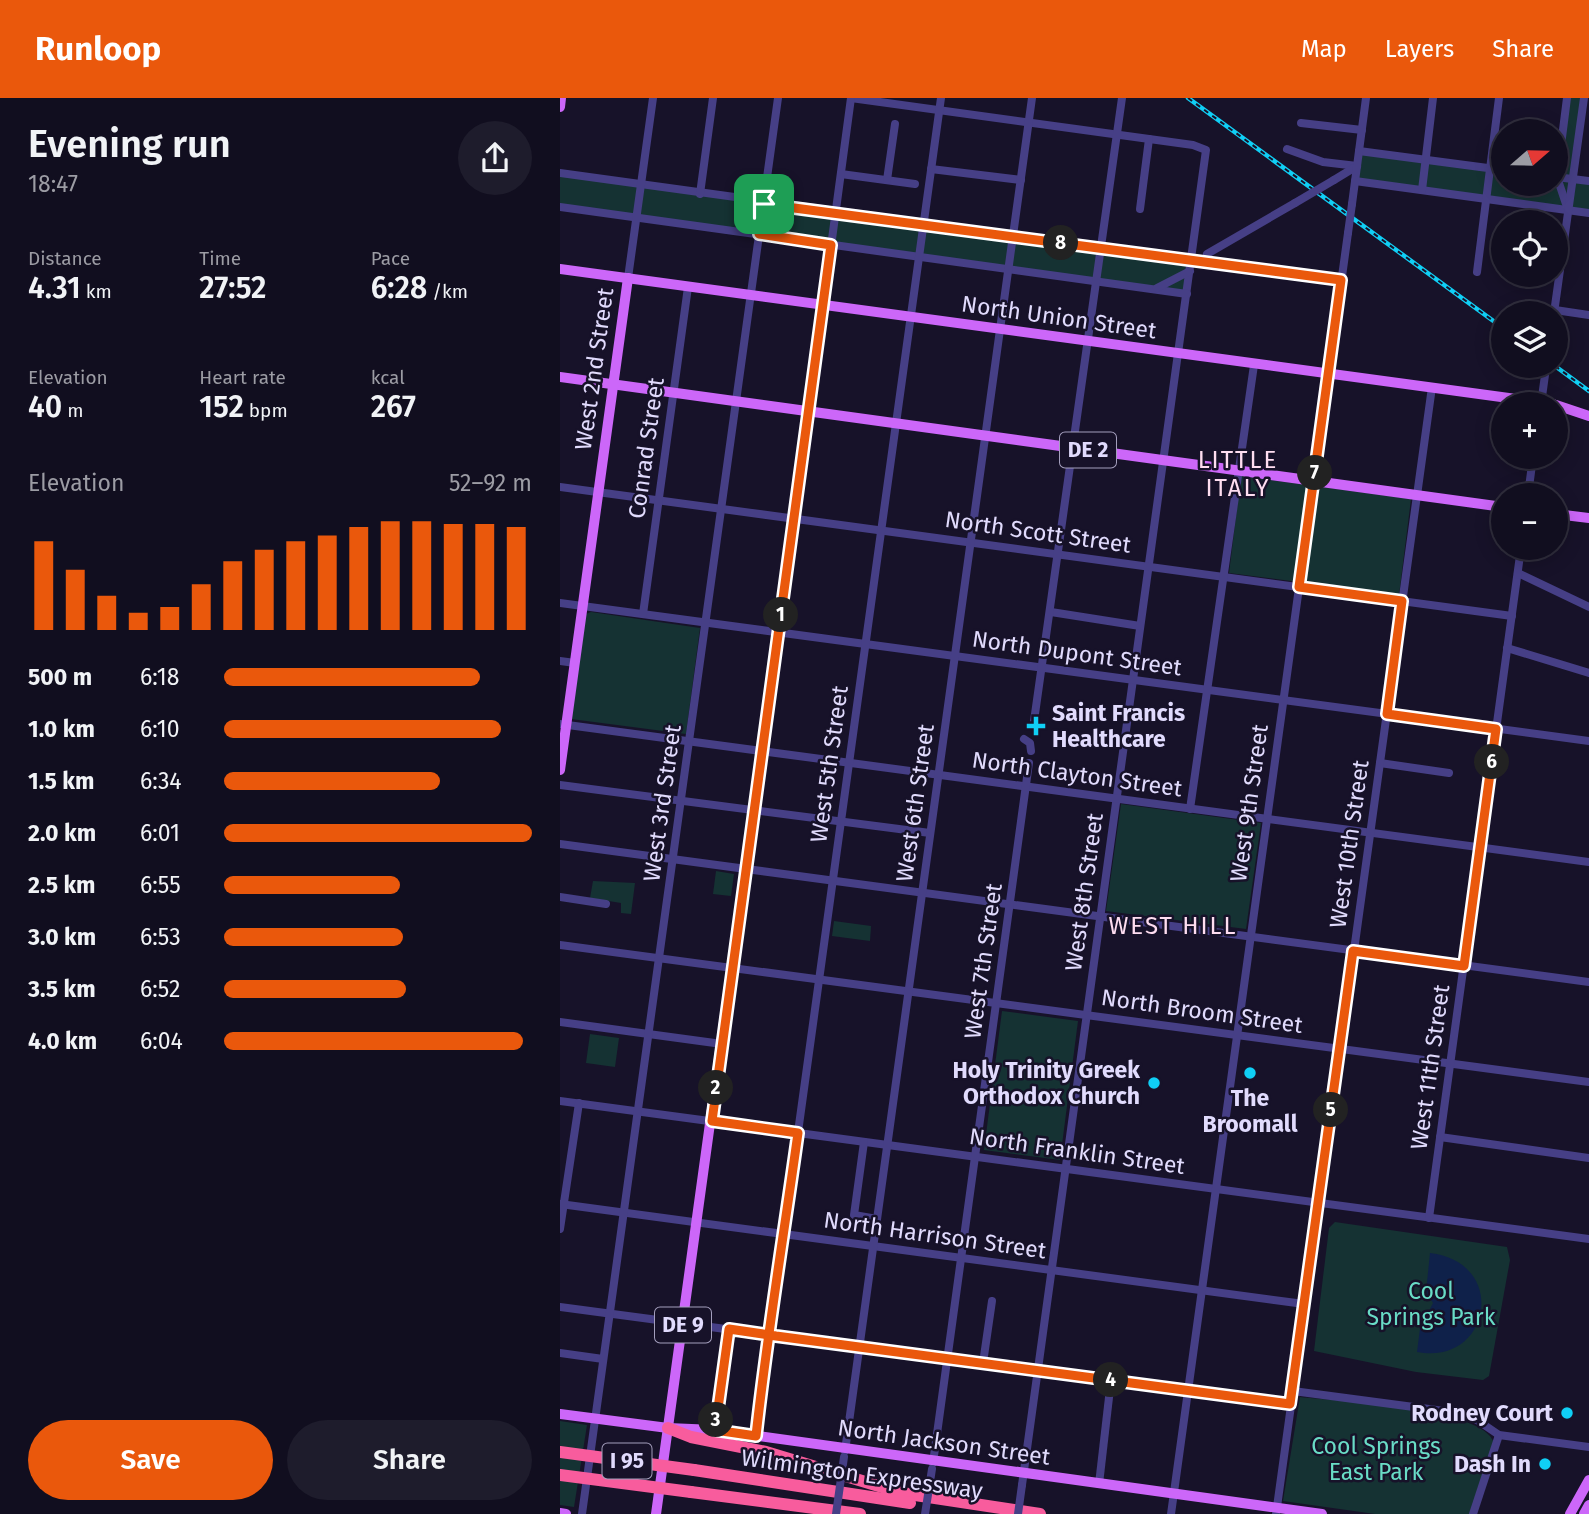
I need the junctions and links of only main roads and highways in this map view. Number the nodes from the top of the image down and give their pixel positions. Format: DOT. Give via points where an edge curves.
graph roads {
  1 [pos="561,98"];
  2 [pos="560,107"];
  3 [pos="560,269"];
  4 [pos="628,278"];
  5 [pos="823,306"];
  6 [pos="560,377"];
  7 [pos="613,384"];
  8 [pos="1491,396"];
  9 [pos="1568,409"];
  10 [pos="809,411"];
  11 [pos="1589,416"];
  12 [pos="1491,505"];
  13 [pos="1568,516"];
  14 [pos="1589,519"];
  15 [pos="563,725"];
  16 [pos="560,770"];
  17 [pos="560,1415"];
  18 [pos="668,1428"];
  19 [pos="560,1452"];
  20 [pos="560,1475"];
  21 [pos="1589,1480"];
  22 [pos="1589,1505"];
  23 [pos="805,1508"];
  24 [pos="1277,1511"];
  25 [pos="560,1513"];
  26 [pos="566,1514"];
  27 [pos="656,1514"];
  28 [pos="835,1514"];
  29 [pos="860,1514"];
  30 [pos="990,1514"];
  31 [pos="1040,1514"];
  32 [pos="1322,1514"];
  33 [pos="1570,1514"];
  34 [pos="1584,1514"];
  1 -- 2 [label="main road"];
  3 -- 4 [label="main road, North Union Street"];
  4 -- 5 [label="main road, North Union Street"];
  4 -- 7 [label="main road, West 2nd Street"];
  5 -- 8 [label="main road, North Union Street"];
  5 -- 10 [label="main road, DE 9"];
  6 -- 7 [label="main road, DE 2"];
  7 -- 10 [label="main road, DE 2"];
  7 -- 15 [label="main road, West 2nd Street"];
  9 -- 11 [label="main road, North Union Street"];
  10 -- 12 [label="main road, DE 2"];
  10 -- 18 [label="main road, DE 9"];
  13 -- 14 [label="main road"];
  15 -- 16 [label="main road, West 2nd Street"];
  17 -- 18 [label="main road, North Jackson Street"];
  18 -- 24 [label="main road, North Jackson Street" via="715,1430 1023,1479 1099,1484"];
  18 -- 27 [label="main road, DE 9"];
  18 -- 31 [label="highway" via="902,1493"];
  19 -- 30 [label="highway, Wilmington Expressway / I 95, bridge"];
  20 -- 23 [label="highway, Wilmington Expressway / I 95, bridge"];
  21 -- 33 [label="main road"];
  22 -- 34 [label="main road"];
  23 -- 28 [label="highway"];
  23 -- 29 [label="highway, Wilmington Expressway / I 95"];
  24 -- 32 [label="main road, North Jackson Street"];
  25 -- 26 [label="main road"];
}
